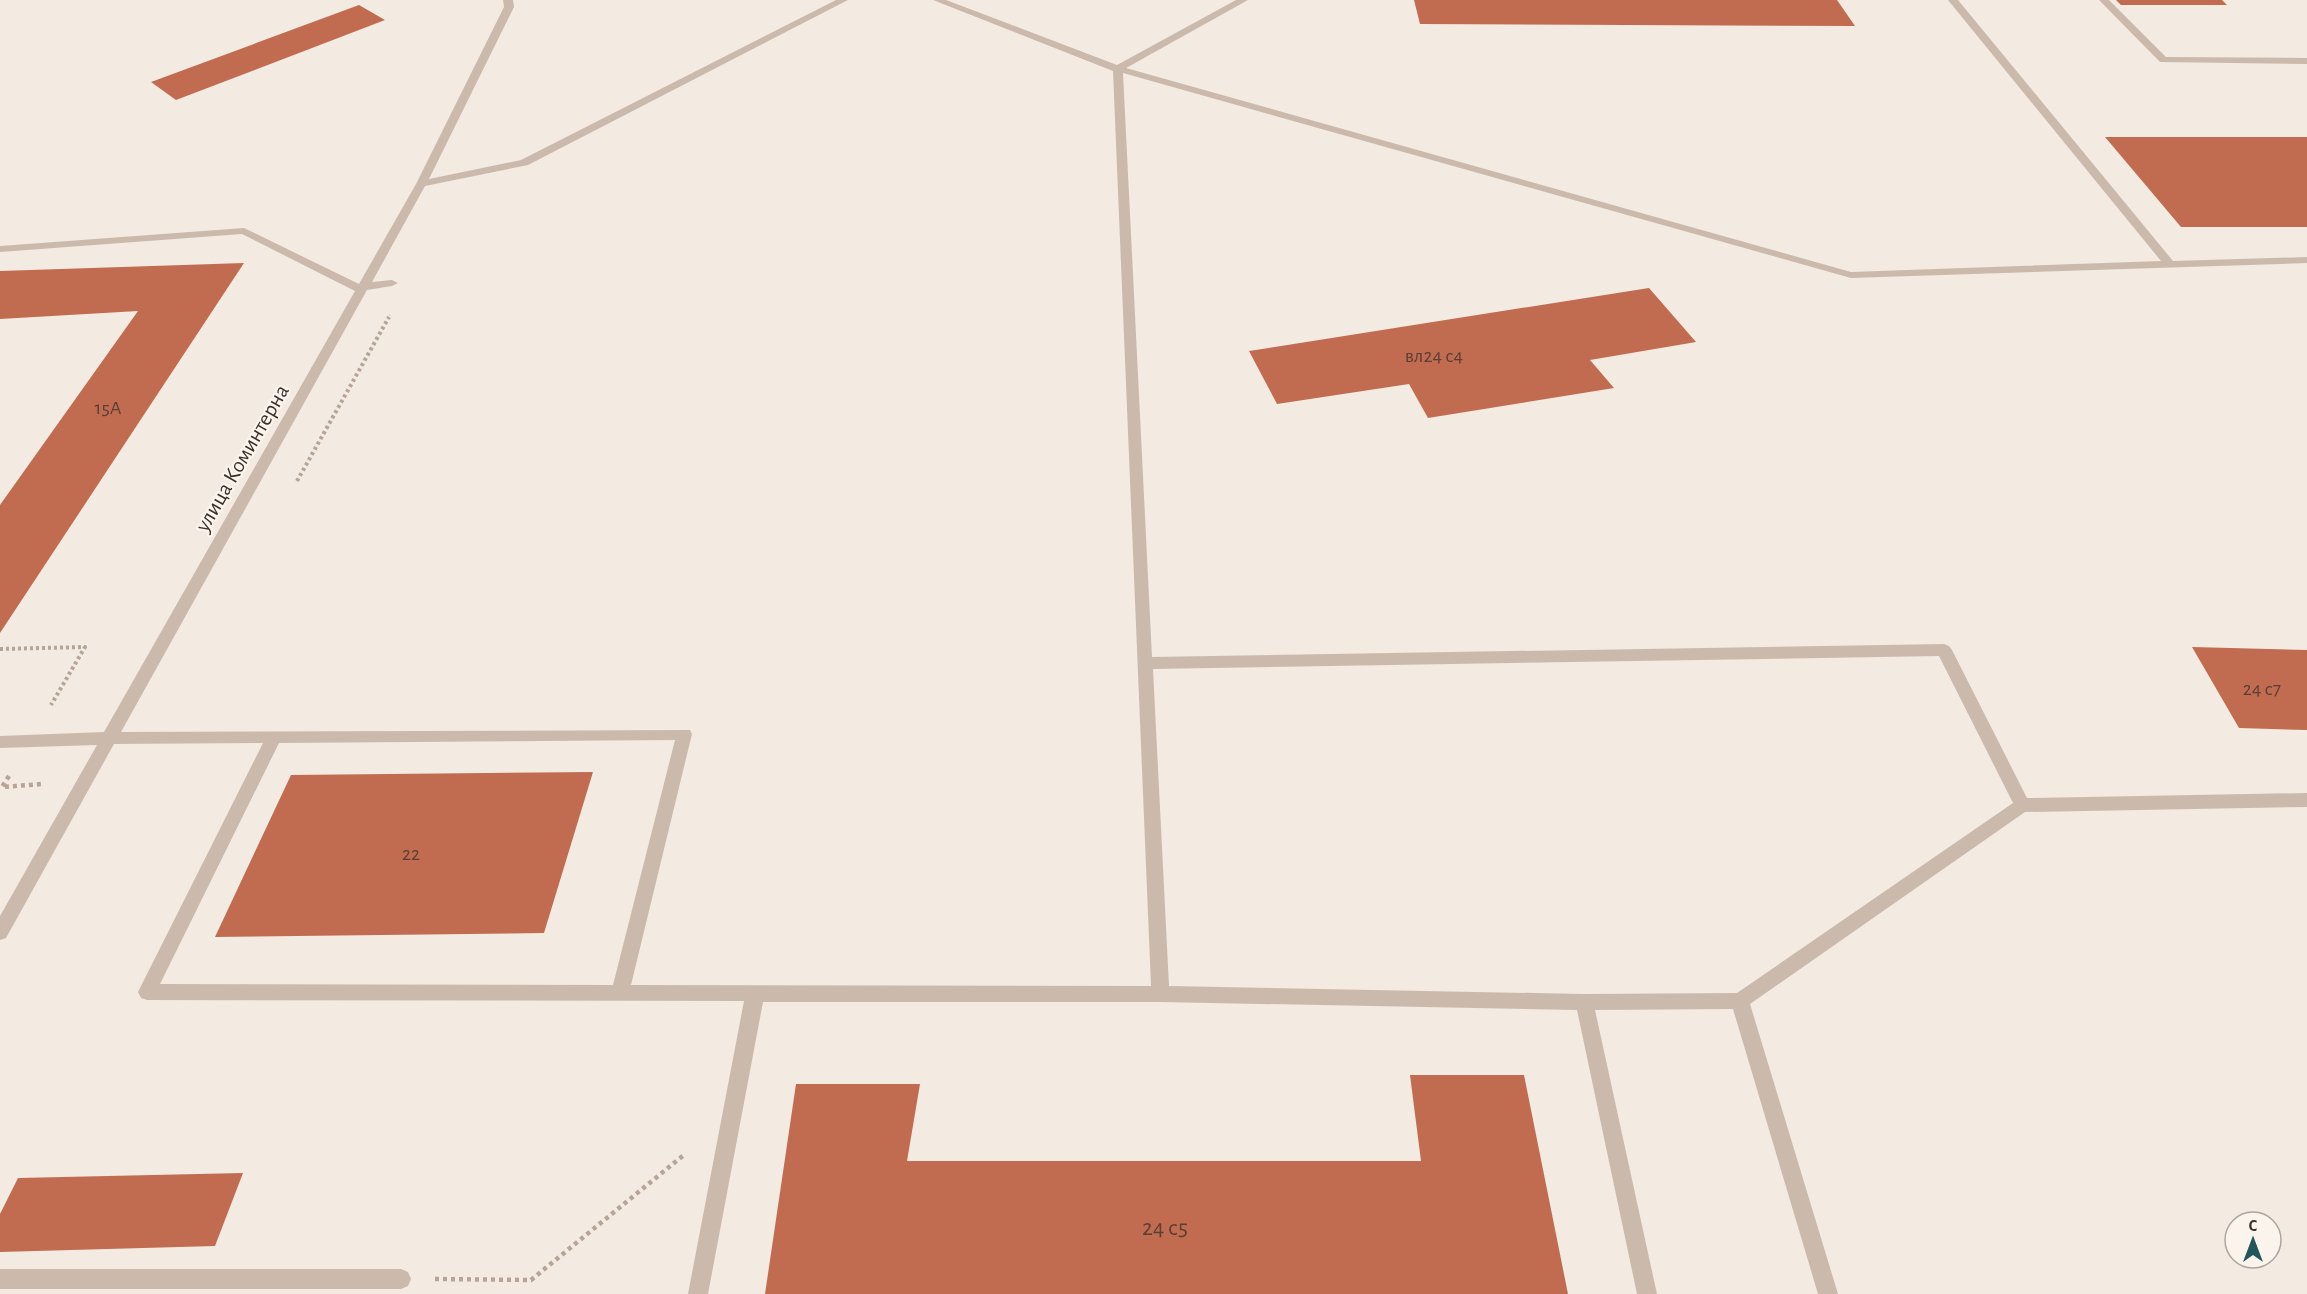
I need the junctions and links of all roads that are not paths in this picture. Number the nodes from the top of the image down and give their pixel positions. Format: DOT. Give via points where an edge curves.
graph roads {
  1 [pos="508,0"];
  2 [pos="843,0"];
  3 [pos="938,0"];
  4 [pos="1243,0"];
  5 [pos="1953,0"];
  6 [pos="2104,0"];
  7 [pos="2307,61"];
  8 [pos="1118,69"];
  9 [pos="421,184"];
  10 [pos="0,249"];
  11 [pos="2307,260"];
  12 [pos="2169,264"];
  13 [pos="392,283"];
  14 [pos="362,289"];
  15 [pos="1145,663"];
  16 [pos="107,738"];
  17 [pos="274,738"];
  18 [pos="0,742"];
  19 [pos="2307,800"];
  20 [pos="2022,805"];
  21 [pos="0,932"];
  22 [pos="620,993"];
  23 [pos="755,993"];
  24 [pos="1160,994"];
  25 [pos="1740,1001"];
  26 [pos="1584,1002"];
  27 [pos="0,1279"];
  28 [pos="401,1279"];
  29 [pos="698,1294"];
  30 [pos="1647,1294"];
  31 [pos="1828,1294"];
  1 -- 9 [label="street, улица Коминтерна"];
  2 -- 9 [label="street" via="524,163 455,181"];
  3 -- 8 [label="street"];
  4 -- 8 [label="street"];
  5 -- 12 [label="street"];
  6 -- 7 [label="street" via="2163,60"];
  8 -- 12 [label="street" via="1851,275"];
  8 -- 15 [label="street"];
  9 -- 14 [label="street, улица Коминтерна"];
  10 -- 14 [label="street" via="244,231"];
  11 -- 12 [label="street"];
  13 -- 14 [label="street"];
  14 -- 16 [label="street, улица Коминтерна"];
  15 -- 20 [label="street" via="1944,650"];
  15 -- 24 [label="street"];
  16 -- 17 [label="street"];
  16 -- 18 [label="street"];
  16 -- 21 [label="street, улица Коминтерна"];
  17 -- 22 [label="street" via="684,734"];
  17 -- 22 [label="street" via="147,992"];
  19 -- 20 [label="street"];
  20 -- 25 [label="street"];
  22 -- 23 [label="street"];
  23 -- 24 [label="street"];
  23 -- 29 [label="street"];
  24 -- 26 [label="street"];
  25 -- 26 [label="street"];
  25 -- 31 [label="street"];
  26 -- 30 [label="street"];
  27 -- 28 [label="street"];
}
